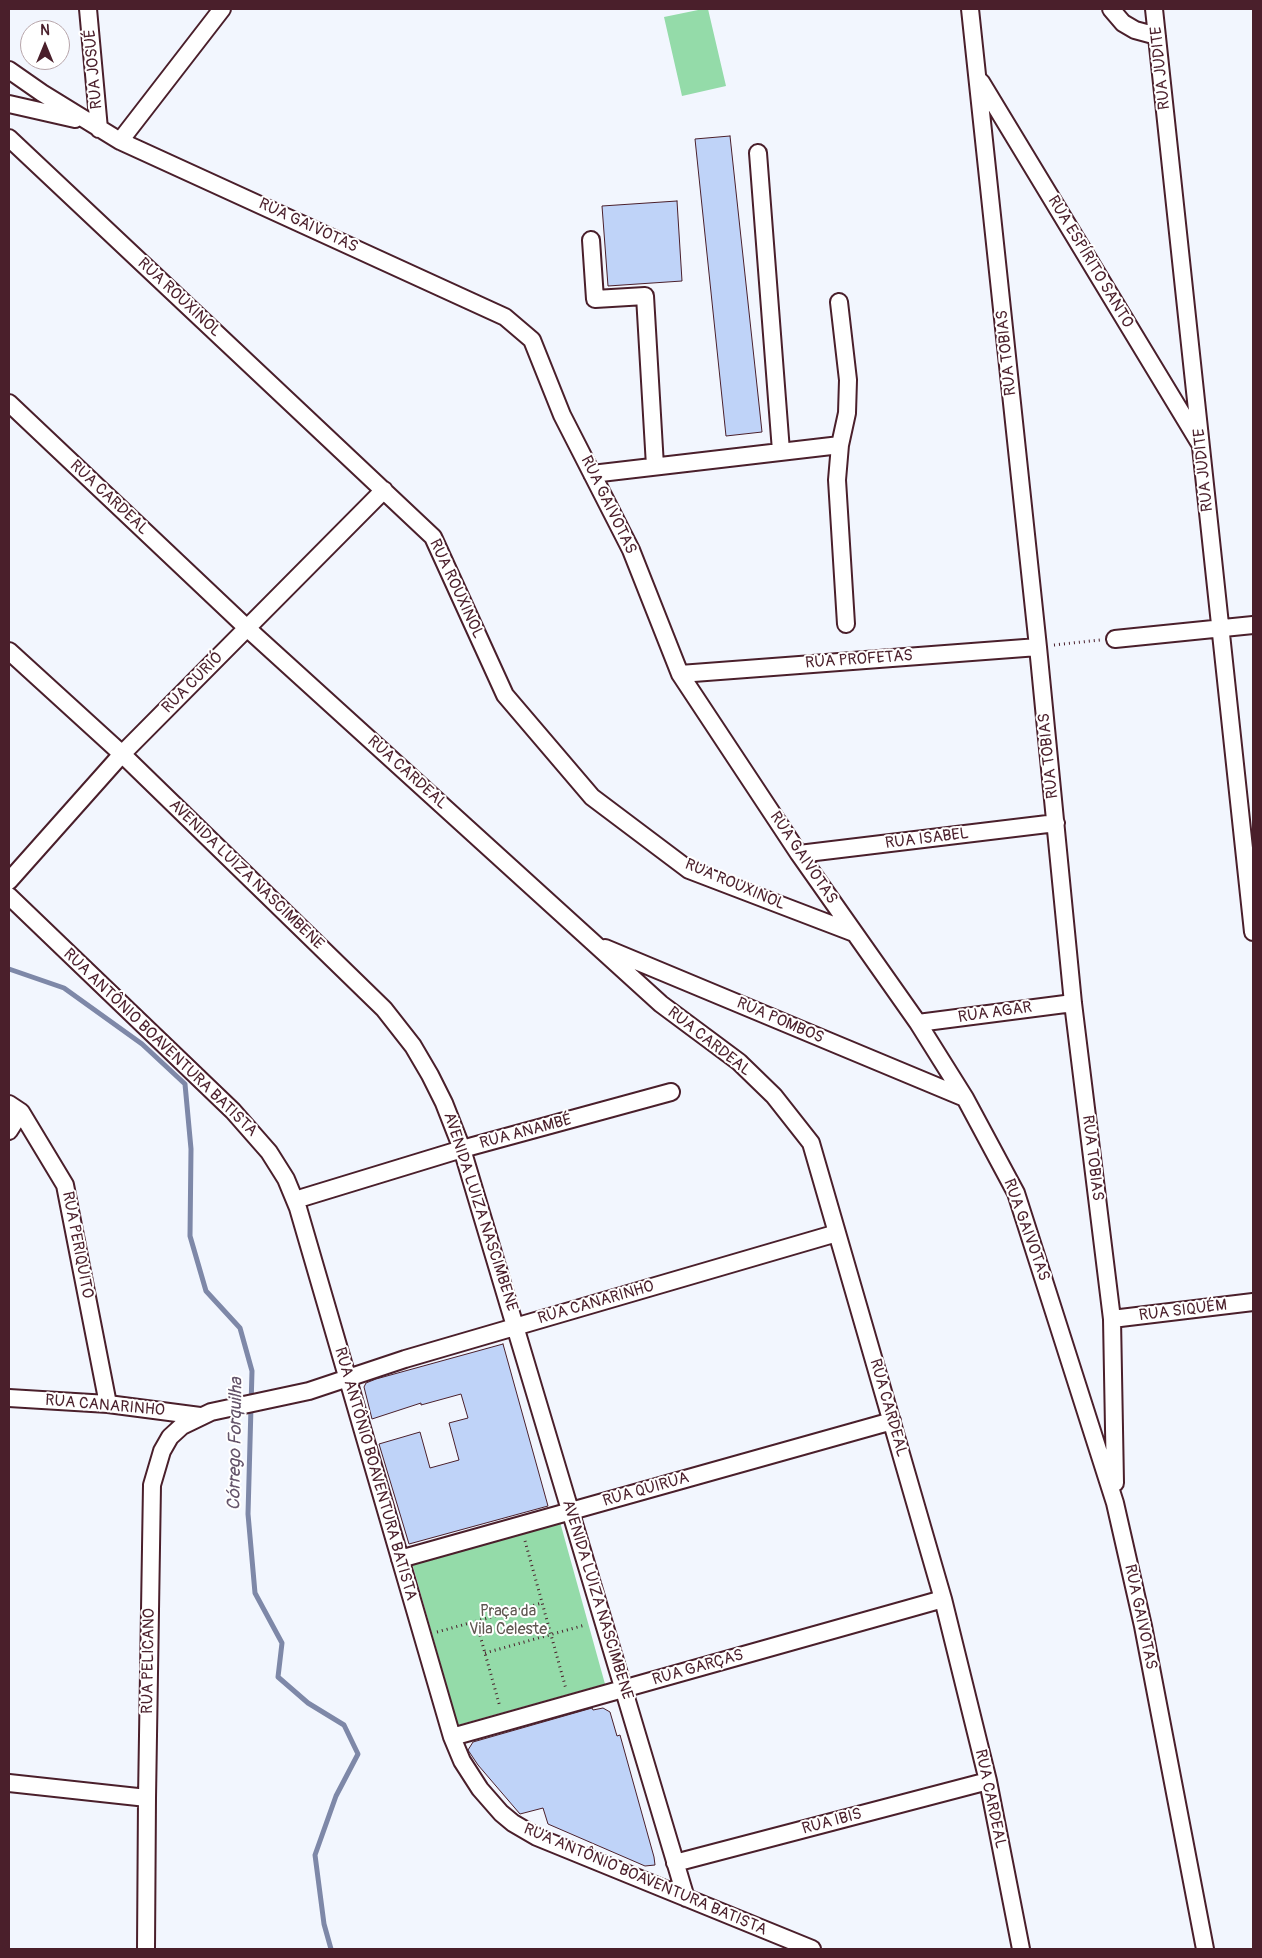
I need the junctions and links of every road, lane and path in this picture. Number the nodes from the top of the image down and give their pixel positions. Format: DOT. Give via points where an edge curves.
graph roads {
  1 [pos="88,9"];
  2 [pos="222,9"];
  3 [pos="970,9"];
  4 [pos="1111,9"];
  5 [pos="1154,9"];
  6 [pos="1157,36"];
  7 [pos="9,70"];
  8 [pos="978,78"];
  9 [pos="9,104"];
  10 [pos="93,125"];
  11 [pos="9,138"];
  12 [pos="120,141"];
  13 [pos="758,153"];
  14 [pos="591,240"];
  15 [pos="839,302"];
  16 [pos="9,403"];
  17 [pos="840,445"];
  18 [pos="1201,446"];
  19 [pos="782,451"];
  20 [pos="655,466"];
  21 [pos="592,474"];
  22 [pos="384,490"];
  23 [pos="846,624"];
  24 [pos="1253,625"];
  25 [pos="248,628"];
  26 [pos="1221,628"];
  27 [pos="1115,639"];
  28 [pos="1038,647"];
  29 [pos="9,651"];
  30 [pos="680,674"];
  31 [pos="122,754"];
  32 [pos="1056,823"];
  33 [pos="799,854"];
  34 [pos="9,881"];
  35 [pos="9,896"];
  36 [pos="1253,932"];
  37 [pos="854,933"];
  38 [pos="594,944"];
  39 [pos="1073,1003"];
  40 [pos="918,1023"];
  41 [pos="671,1092"];
  42 [pos="965,1098"];
  43 [pos="15,1108"];
  44 [pos="9,1131"];
  45 [pos="462,1150"];
  46 [pos="295,1200"];
  47 [pos="838,1234"];
  48 [pos="1253,1302"];
  49 [pos="1112,1320"];
  50 [pos="516,1327"];
  51 [pos="347,1378"];
  52 [pos="9,1398"];
  53 [pos="108,1404"];
  54 [pos="223,1410"];
  55 [pos="200,1416"];
  56 [pos="892,1421"];
  57 [pos="1115,1503"];
  58 [pos="571,1511"];
  59 [pos="524,1538"];
  60 [pos="400,1559"];
  61 [pos="943,1599"];
  62 [pos="542,1603"];
  63 [pos="476,1621"];
  64 [pos="585,1625"];
  65 [pos="437,1632"];
  66 [pos="551,1635"];
  67 [pos="485,1653"];
  68 [pos="624,1689"];
  69 [pos="567,1690"];
  70 [pos="501,1709"];
  71 [pos="452,1737"];
  72 [pos="988,1781"];
  73 [pos="9,1783"];
  74 [pos="146,1798"];
  75 [pos="675,1863"];
  76 [pos="686,1898"];
  77 [pos="146,1949"];
  78 [pos="812,1949"];
  79 [pos="1021,1949"];
  80 [pos="1205,1949"];
  1 -- 10 [label="street, RUA JOSUÉ"];
  2 -- 12 [label="street"];
  3 -- 8 [label="street, RUA TOBIAS"];
  4 -- 6 [label="street" via="1123,23"];
  5 -- 6 [label="street, RUA JUDITE"];
  6 -- 18 [label="street, RUA JUDITE"];
  7 -- 10 [label="street, RUA GAIVOTAS"];
  8 -- 18 [label="street, RUA ESPÍRITO SANTO"];
  8 -- 28 [label="street, RUA TOBIAS"];
  9 -- 10 [label="street"];
  10 -- 12 [label="street, RUA GAIVOTAS"];
  11 -- 22 [label="street, RUA ROUXINOL"];
  12 -- 21 [label="street, RUA GAIVOTAS" via="506,316 532,340 562,415"];
  13 -- 19 [label="street"];
  14 -- 20 [label="street" via="595,299 645,296"];
  15 -- 17 [label="street" via="848,380 847,413"];
  16 -- 25 [label="street, RUA CARDEAL"];
  17 -- 19 [label="street"];
  17 -- 23 [label="street" via="837,480"];
  18 -- 26 [label="street, RUA JUDITE"];
  19 -- 20 [label="street"];
  20 -- 21 [label="street"];
  21 -- 30 [label="street, RUA GAIVOTAS" via="631,550"];
  22 -- 25 [label="street, RUA CURIÓ"];
  22 -- 37 [label="street, RUA ROUXINOL" via="433,537 505,695 592,797 689,870"];
  24 -- 26 [label="street"];
  25 -- 31 [label="street, RUA CURIÓ"];
  25 -- 38 [label="street, RUA CARDEAL"];
  26 -- 27 [label="street"];
  26 -- 36 [label="street, RUA JUDITE"];
  27 -- 28 [label="path"];
  28 -- 30 [label="street, RUA PROFETAS"];
  28 -- 32 [label="street, RUA TOBIAS"];
  29 -- 31 [label="street, AVENIDA LUIZA NASCIMBENE"];
  30 -- 33 [label="street, RUA GAIVOTAS"];
  31 -- 34 [label="street, RUA CURIÓ"];
  31 -- 45 [label="street, AVENIDA LUIZA NASCIMBENE" via="384,1009 413,1046 430,1075"];
  32 -- 33 [label="street, RUA ISABEL"];
  32 -- 39 [label="street, RUA TOBIAS"];
  33 -- 37 [label="street, RUA GAIVOTAS"];
  35 -- 46 [label="street, RUA ANTÔNIO BOAVENTURA BATISTA" via="233,1110 278,1165"];
  37 -- 40 [label="street, RUA GAIVOTAS"];
  38 -- 42 [label="street, RUA POMBOS"];
  38 -- 47 [label="street, RUA CARDEAL" via="661,1004 739,1062 774,1096 811,1144"];
  39 -- 40 [label="street, RUA AGAR"];
  39 -- 49 [label="street, RUA TOBIAS"];
  40 -- 42 [label="street, RUA GAIVOTAS"];
  41 -- 45 [label="street, RUA ANAMBÉ"];
  42 -- 57 [label="street, RUA GAIVOTAS" via="1016,1193"];
  43 -- 44 [label="street"];
  43 -- 53 [label="street, RUA PERIQUITO" via="66,1185"];
  45 -- 46 [label="street, RUA ANAMBÉ"];
  45 -- 50 [label="street, AVENIDA LUIZA NASCIMBENE"];
  46 -- 51 [label="street, RUA ANTÔNIO BOAVENTURA BATISTA"];
  47 -- 50 [label="street, RUA CANARINHO"];
  47 -- 56 [label="street, RUA CARDEAL"];
  48 -- 49 [label="street, RUA SIQUÉM"];
  49 -- 57 [label="street, RUA TOBIAS"];
  50 -- 51 [label="street, RUA CANARINHO"];
  50 -- 58 [label="street, AVENIDA LUIZA NASCIMBENE"];
  51 -- 54 [label="street, RUA CANARINHO" via="309,1391"];
  51 -- 60 [label="street, RUA ANTÔNIO BOAVENTURA BATISTA"];
  52 -- 53 [label="street, RUA CANARINHO"];
  53 -- 55 [label="street, RUA CANARINHO"];
  54 -- 55 [label="street, RUA PELICANO"];
  55 -- 74 [label="street, RUA PELICANO" via="170,1437 152,1485"];
  56 -- 58 [label="street, RUA QUIRUA"];
  56 -- 61 [label="street, RUA CARDEAL"];
  57 -- 80 [label="street, RUA GAIVOTAS" via="1143,1626"];
  58 -- 60 [label="street, RUA QUIRUA"];
  58 -- 68 [label="street, AVENIDA LUIZA NASCIMBENE"];
  59 -- 62 [label="path"];
  60 -- 71 [label="street, RUA ANTÔNIO BOAVENTURA BATISTA"];
  61 -- 68 [label="street, RUA GARÇAS"];
  61 -- 72 [label="street, RUA CARDEAL"];
  62 -- 63 [label="path"];
  62 -- 66 [label="path"];
  63 -- 65 [label="path"];
  63 -- 67 [label="path"];
  64 -- 66 [label="path"];
  66 -- 67 [label="path"];
  66 -- 69 [label="path"];
  67 -- 70 [label="path"];
  68 -- 71 [label="street, RUA GARÇAS"];
  68 -- 75 [label="street, AVENIDA LUIZA NASCIMBENE"];
  71 -- 76 [label="street, RUA ANTÔNIO BOAVENTURA BATISTA" via="462,1762 480,1789 513,1823 546,1841"];
  72 -- 75 [label="street, RUA IBIS"];
  72 -- 79 [label="street, RUA CARDEAL"];
  73 -- 74 [label="street"];
  74 -- 77 [label="street, RUA PELICANO"];
  75 -- 76 [label="street, AVENIDA LUIZA NASCIMBENE"];
  76 -- 78 [label="street, RUA ANTÔNIO BOAVENTURA BATISTA"];
}
